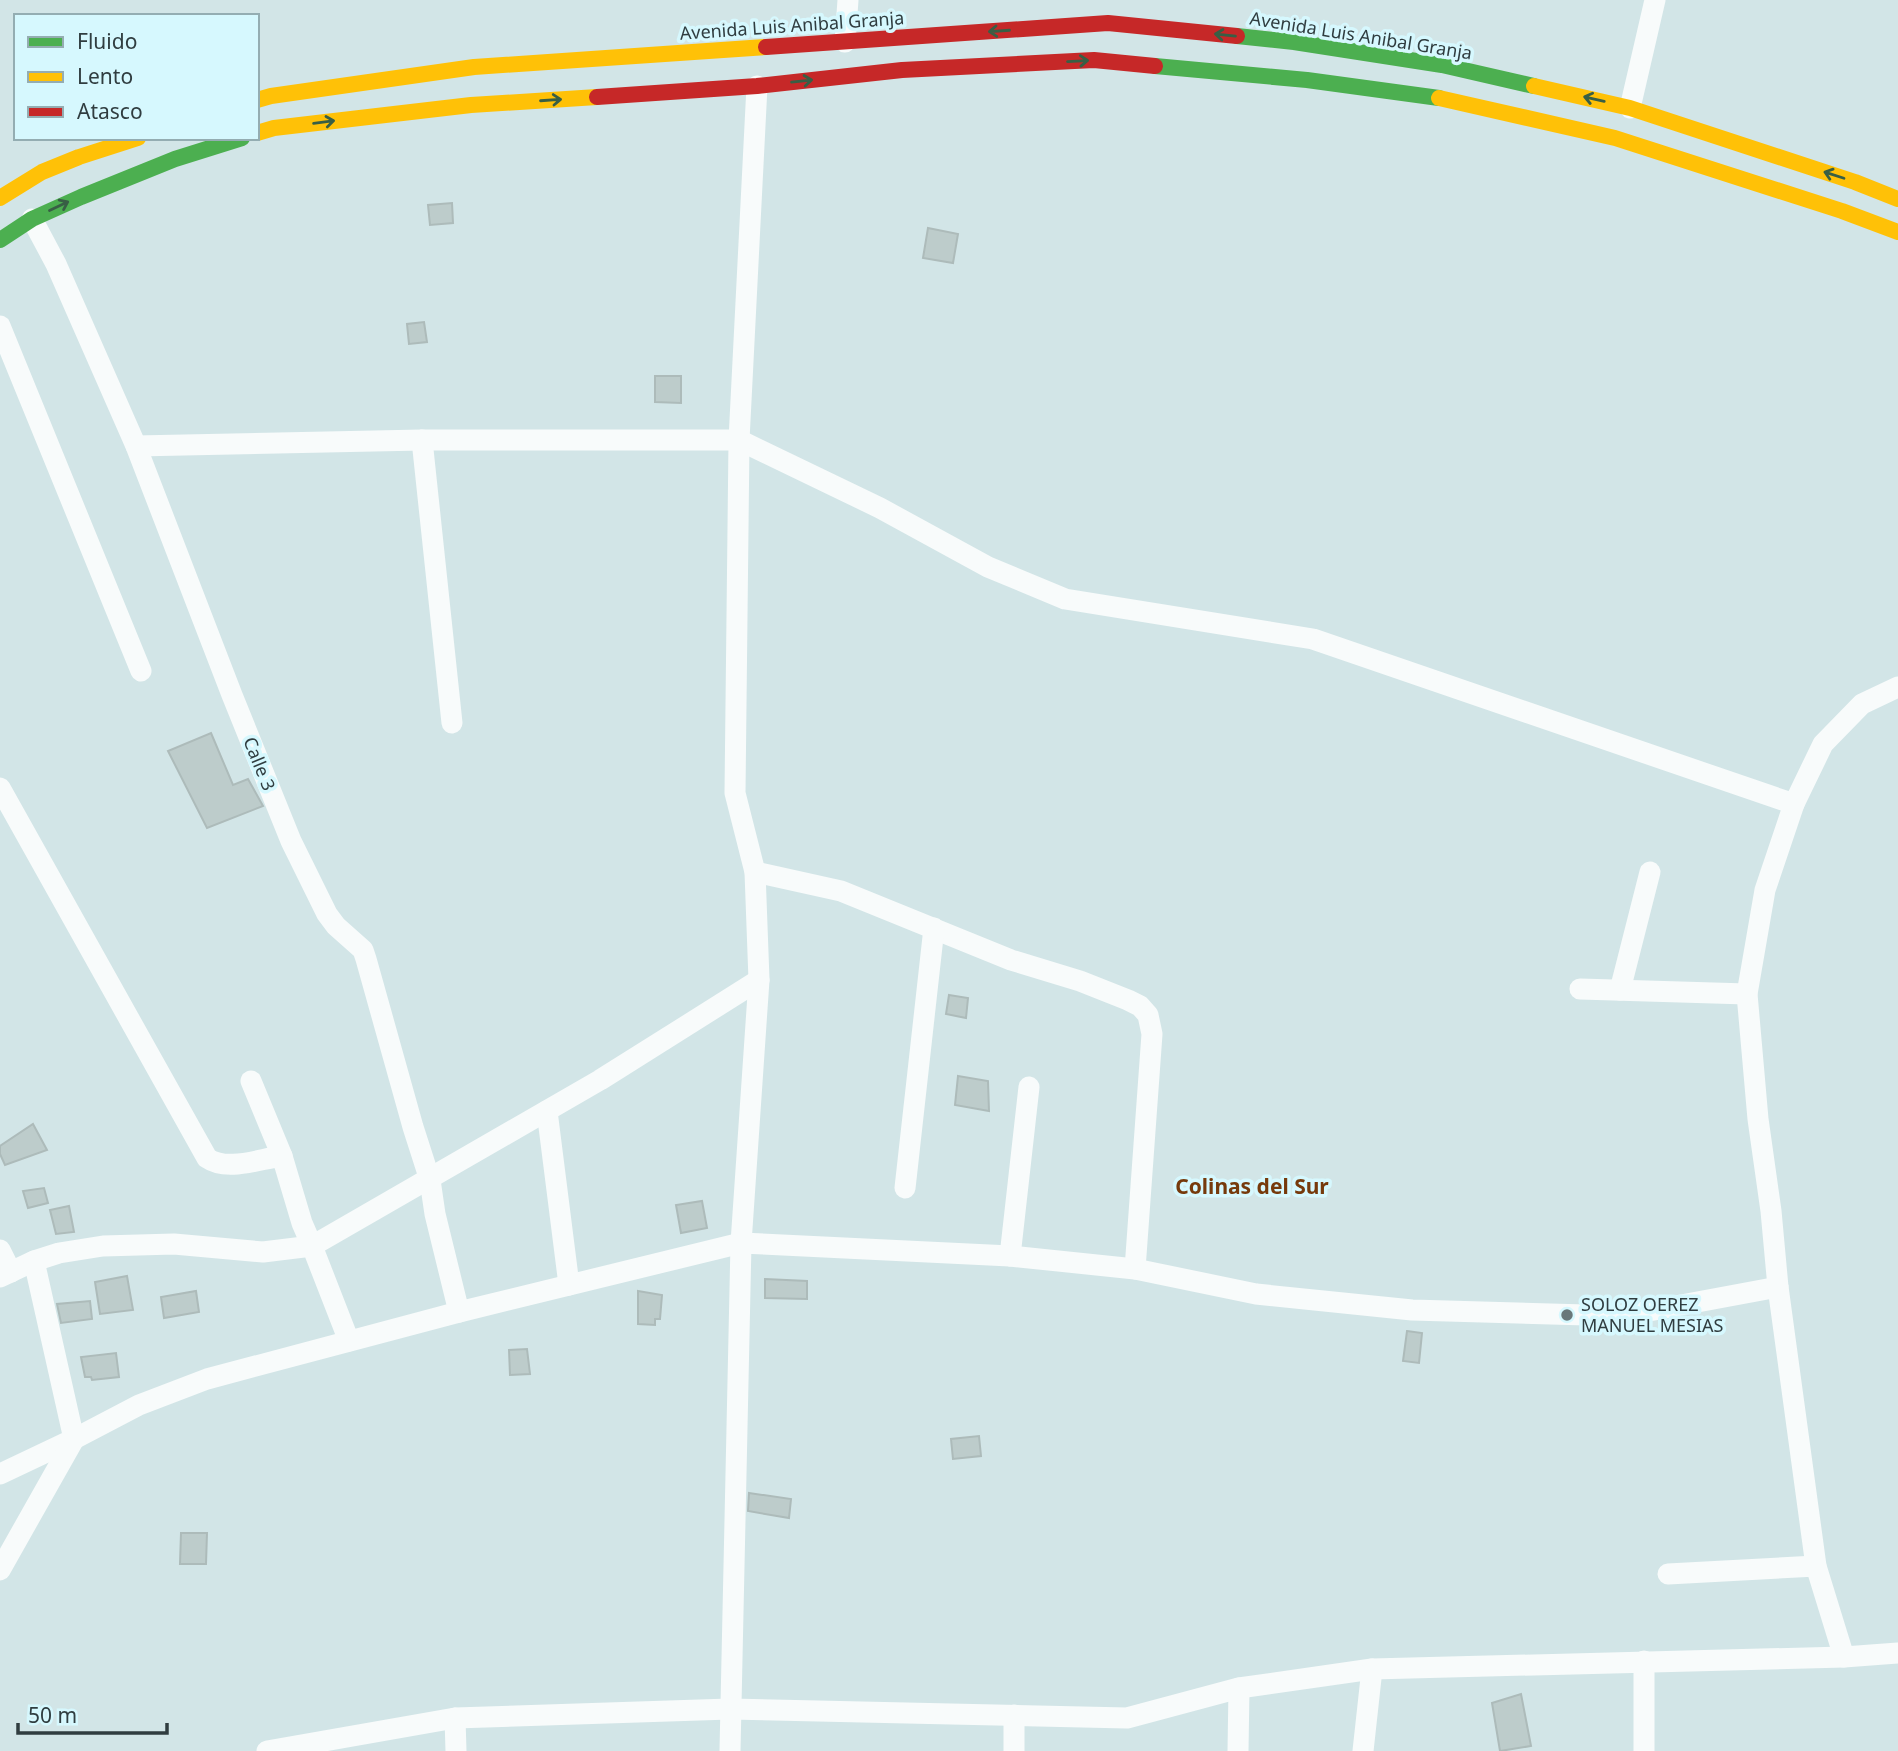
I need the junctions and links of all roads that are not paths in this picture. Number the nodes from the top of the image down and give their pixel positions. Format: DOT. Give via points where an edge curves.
graph roads {
  1 [pos="848,0"];
  2 [pos="1655,0"];
  3 [pos="845,42"];
  4 [pos="757,86"];
  5 [pos="259,99"];
  6 [pos="1630,108"];
  7 [pos="259,132"];
  8 [pos="132,140"];
  9 [pos="236,140"];
  10 [pos="0,198"];
  11 [pos="1898,199"];
  12 [pos="32,219"];
  13 [pos="1898,232"];
  14 [pos="0,240"];
  15 [pos="0,326"];
  16 [pos="422,440"];
  17 [pos="738,440"];
  18 [pos="135,446"];
  19 [pos="141,671"];
  20 [pos="1898,687"];
  21 [pos="452,723"];
  22 [pos="0,788"];
  23 [pos="1794,804"];
  24 [pos="755,872"];
  25 [pos="1650,872"];
  26 [pos="934,928"];
  27 [pos="759,980"];
  28 [pos="1580,989"];
  29 [pos="1620,990"];
  30 [pos="1747,994"];
  31 [pos="251,1081"];
  32 [pos="1029,1087"];
  33 [pos="547,1111"];
  34 [pos="282,1156"];
  35 [pos="430,1180"];
  36 [pos="905,1188"];
  37 [pos="741,1242"];
  38 [pos="312,1246"];
  39 [pos="0,1250"];
  40 [pos="1010,1256"];
  41 [pos="34,1261"];
  42 [pos="1135,1269"];
  43 [pos="6,1275"];
  44 [pos="569,1285"];
  45 [pos="1779,1287"];
  46 [pos="459,1312"];
  47 [pos="349,1341"];
  48 [pos="74,1439"];
  49 [pos="0,1474"];
  50 [pos="1816,1566"];
  51 [pos="0,1570"];
  52 [pos="1668,1574"];
  53 [pos="1898,1653"];
  54 [pos="1844,1657"];
  55 [pos="1644,1661"];
  56 [pos="1372,1668"];
  57 [pos="1239,1688"];
  58 [pos="730,1709"];
  59 [pos="1014,1716"];
  60 [pos="455,1718"];
  61 [pos="267,1751"];
  62 [pos="457,1751"];
  63 [pos="730,1751"];
  64 [pos="1014,1751"];
  65 [pos="1238,1751"];
  66 [pos="1363,1751"];
  67 [pos="1644,1751"];
  1 -- 3 [label="street"];
  2 -- 6 [label="street"];
  3 -- 5 [label="main road, Avenida Luis Anibal Granja" via="474,67"];
  6 -- 3 [label="main road, Avenida Luis Anibal Granja, one-way" via="1442,65 1294,42 1108,23"];
  7 -- 4 [label="main road, one-way" via="471,105"];
  4 -- 13 [label="main road, one-way" via="902,70 1094,60 1307,80 1441,98 1615,138"];
  4 -- 17 [label="street"];
  11 -- 6 [label="main road, Avenida Luis Anibal Granja, one-way"];
  8 -- 10 [label="main road" via="42,172"];
  12 -- 9 [label="main road, one-way" via="175,159"];
  12 -- 14 [label="main road"];
  12 -- 18 [label="street, Calle 3"];
  15 -- 19 [label="street"];
  16 -- 17 [label="street"];
  16 -- 18 [label="street"];
  16 -- 21 [label="street"];
  17 -- 23 [label="street" via="880,508 988,567 1065,599 1313,639"];
  17 -- 24 [label="street" via="735,793"];
  18 -- 35 [label="street, Calle 3" via="291,841 327,914 363,950"];
  20 -- 23 [label="street" via="1862,704 1823,744"];
  22 -- 34 [label="street" via="207,1158 230,1164"];
  23 -- 30 [label="street" via="1765,890"];
  24 -- 26 [label="street" via="841,891"];
  24 -- 27 [label="street"];
  25 -- 29 [label="street"];
  26 -- 36 [label="street"];
  26 -- 42 [label="street" via="1128,1000 1148,1015 1152,1034"];
  27 -- 33 [label="street"];
  27 -- 37 [label="street"];
  28 -- 29 [label="street"];
  29 -- 30 [label="street"];
  30 -- 45 [label="street"];
  31 -- 34 [label="street"];
  32 -- 40 [label="street"];
  33 -- 35 [label="street"];
  33 -- 44 [label="street"];
  34 -- 38 [label="street"];
  35 -- 38 [label="street"];
  35 -- 46 [label="street, Calle 3"];
  37 -- 40 [label="street"];
  37 -- 44 [label="street"];
  37 -- 58 [label="street"];
  38 -- 41 [label="street" via="263,1252 174,1244 103,1247"];
  38 -- 47 [label="street"];
  39 -- 43 [label="street"];
  40 -- 42 [label="street"];
  41 -- 43 [label="street"];
  41 -- 48 [label="street"];
  42 -- 45 [label="street" via="1256,1294 1412,1310 1622,1316"];
  44 -- 46 [label="street"];
  45 -- 50 [label="street"];
  46 -- 47 [label="street"];
  47 -- 48 [label="street" via="207,1379 139,1405"];
  48 -- 49 [label="street"];
  48 -- 51 [label="street"];
  50 -- 52 [label="street"];
  50 -- 54 [label="street"];
  53 -- 54 [label="street"];
  54 -- 55 [label="street"];
  55 -- 56 [label="street"];
  55 -- 67 [label="street"];
  56 -- 57 [label="street"];
  56 -- 66 [label="street"];
  57 -- 59 [label="street" via="1126,1718"];
  57 -- 65 [label="street"];
  58 -- 59 [label="street"];
  58 -- 60 [label="street"];
  58 -- 63 [label="street"];
  59 -- 64 [label="street"];
  60 -- 61 [label="street"];
  60 -- 62 [label="street"];
}
